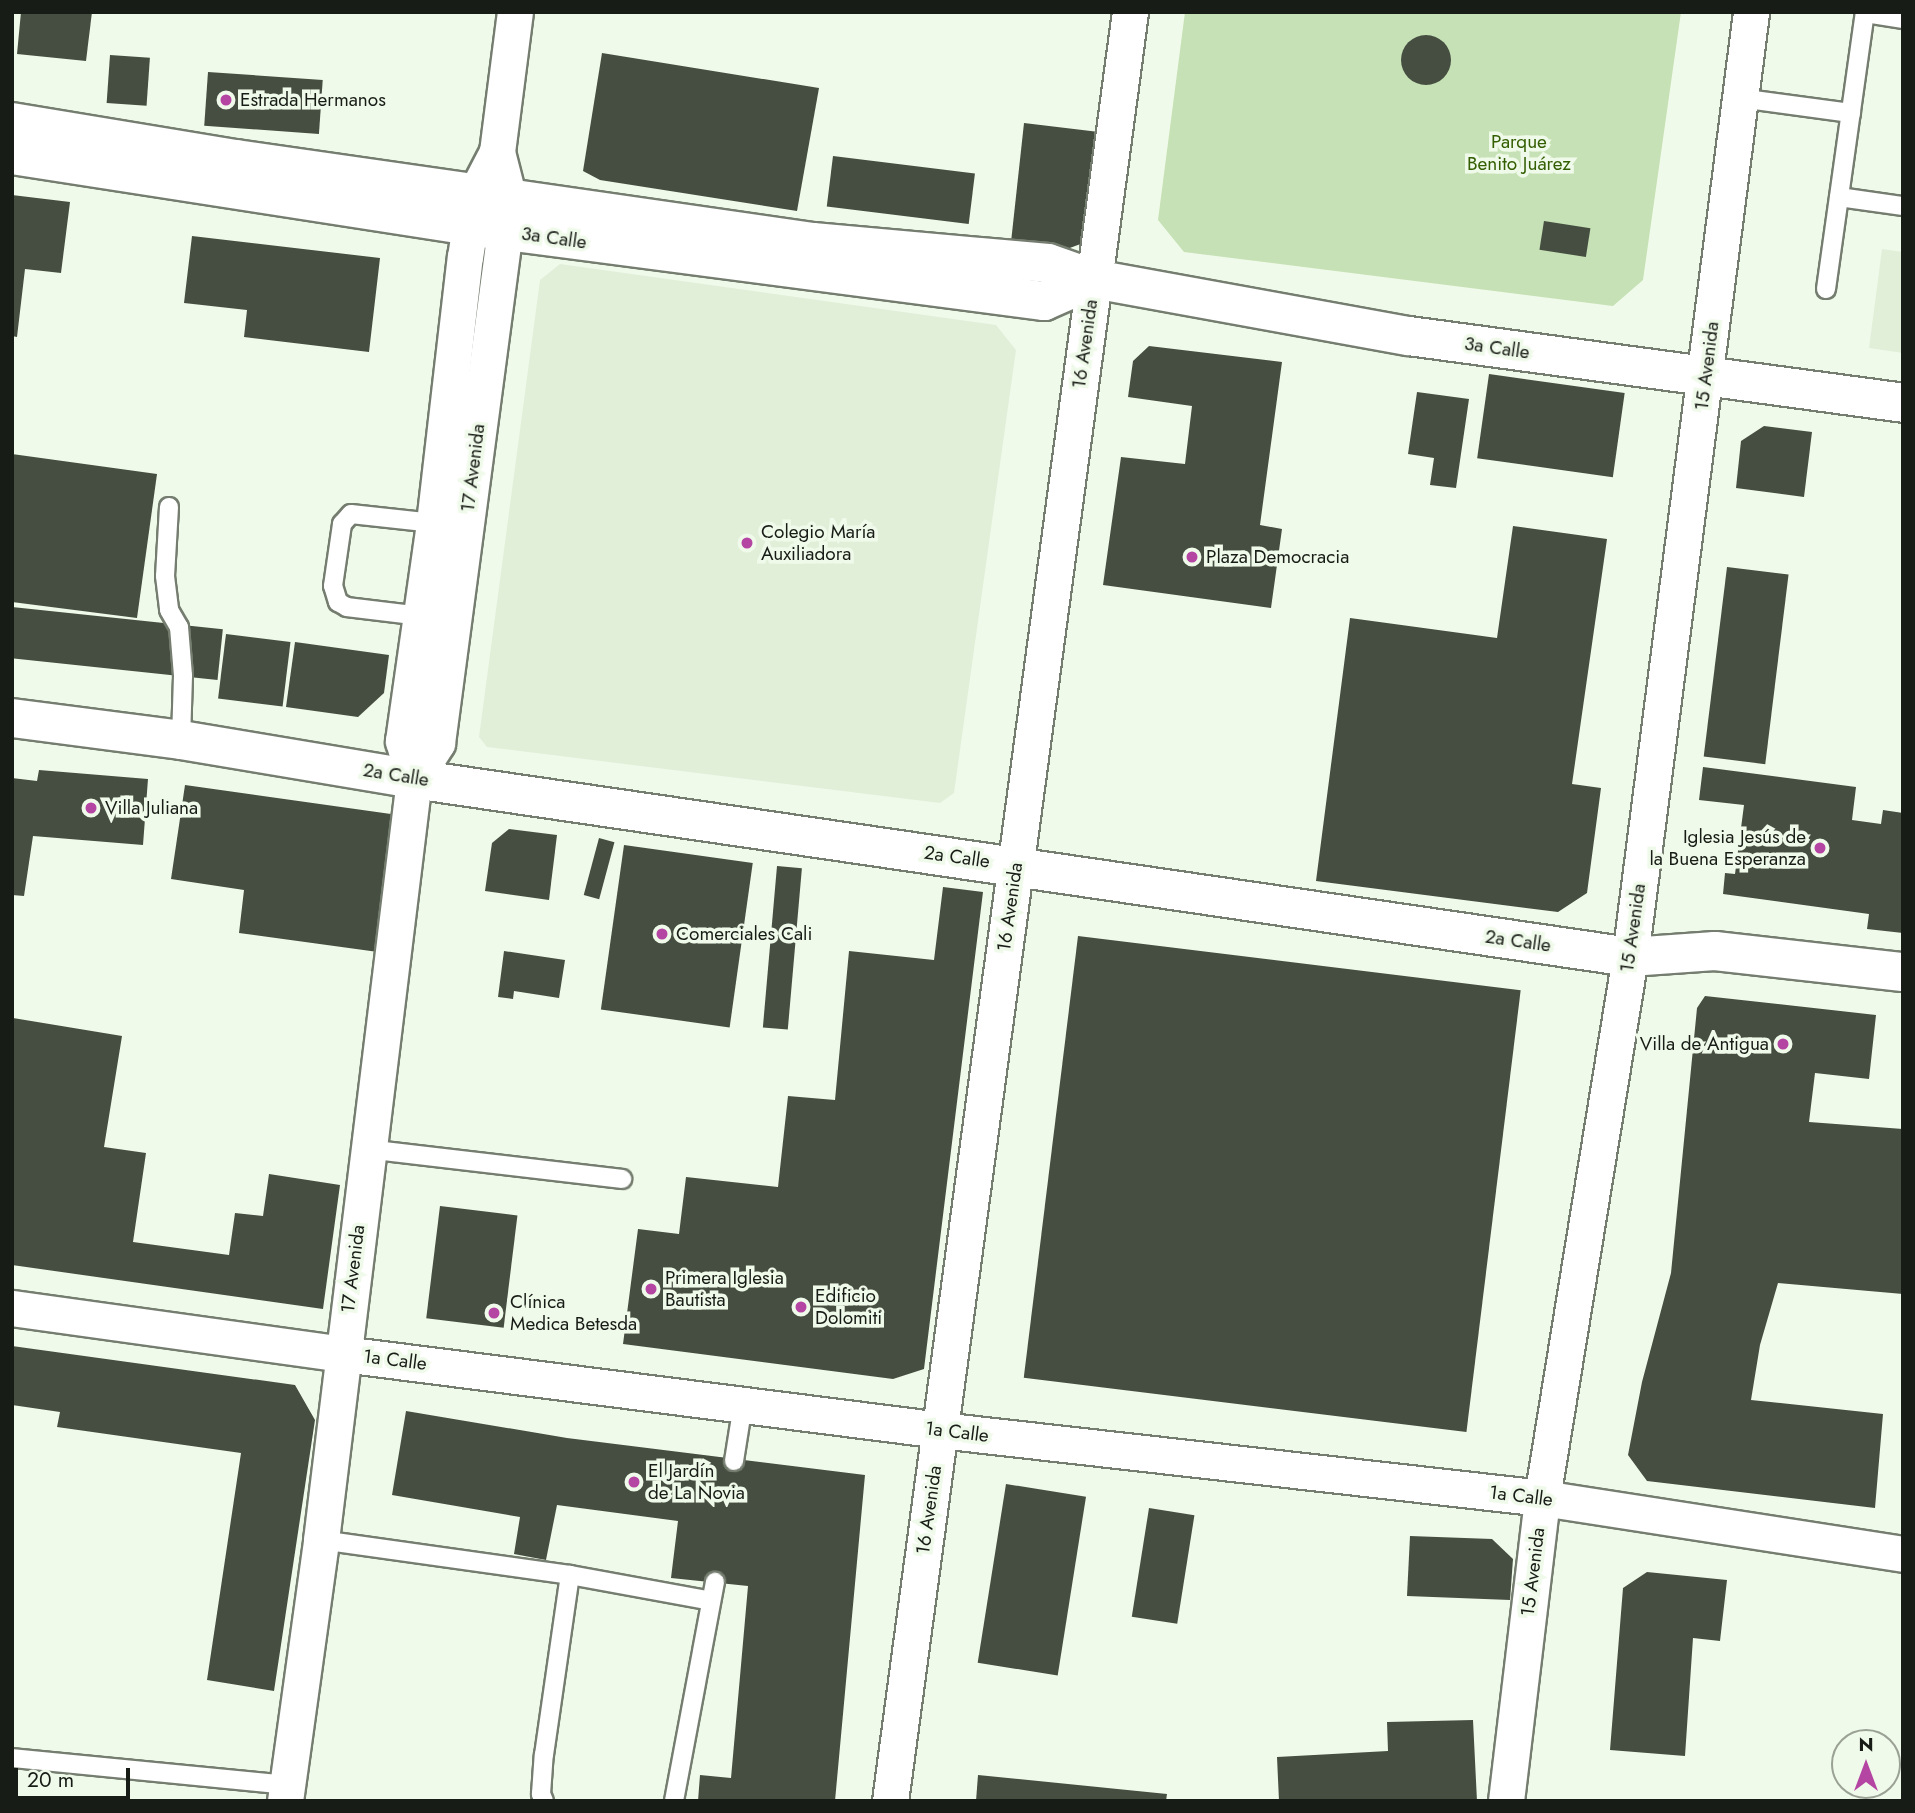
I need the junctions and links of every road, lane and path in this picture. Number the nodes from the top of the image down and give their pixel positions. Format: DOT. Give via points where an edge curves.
graph roads {
  1 [pos="515,12"];
  2 [pos="1130,12"];
  3 [pos="1751,12"];
  4 [pos="1865,13"];
  5 [pos="1903,19"];
  6 [pos="1741,98"];
  7 [pos="1851,113"];
  8 [pos="12,122"];
  9 [pos="12,155"];
  10 [pos="232,175"];
  11 [pos="1839,197"];
  12 [pos="1903,206"];
  13 [pos="489,213"];
  14 [pos="1094,279"];
  15 [pos="1826,289"];
  16 [pos="1706,376"];
  17 [pos="1903,403"];
  18 [pos="169,507"];
  19 [pos="434,523"];
  20 [pos="421,616"];
  21 [pos="12,718"];
  22 [pos="181,740"];
  23 [pos="414,779"];
  24 [pos="1016,866"];
  25 [pos="1630,957"];
  26 [pos="1903,972"];
  27 [pos="368,1149"];
  28 [pos="622,1179"];
  29 [pos="12,1308"];
  30 [pos="343,1354"];
  31 [pos="743,1404"];
  32 [pos="940,1430"];
  33 [pos="734,1461"];
  34 [pos="1542,1498"];
  35 [pos="321,1540"];
  36 [pos="1903,1554"];
  37 [pos="570,1575"];
  38 [pos="715,1582"];
  39 [pos="711,1601"];
  40 [pos="12,1758"];
  41 [pos="286,1793"];
  42 [pos="544,1801"];
  43 [pos="674,1801"];
  44 [pos="890,1801"];
  45 [pos="1506,1801"];
  1 -- 13 [label="street, 17 Avenida"];
  2 -- 14 [label="street, 16 Avenida"];
  3 -- 6 [label="street, 15 Avenida"];
  4 -- 5 [label="lane"];
  4 -- 7 [label="lane"];
  6 -- 7 [label="lane"];
  6 -- 16 [label="street, 15 Avenida"];
  7 -- 11 [label="lane"];
  8 -- 10 [label="street, 3a Calle"];
  9 -- 10 [label="street, 3a Calle"];
  10 -- 13 [label="street, 3a Calle"];
  11 -- 12 [label="lane"];
  11 -- 15 [label="lane"];
  13 -- 14 [label="street, 3a Calle" via="810,257 1048,263"];
  13 -- 19 [label="street, 17 Avenida"];
  13 -- 23 [label="street, 17 Avenida" via="437,743"];
  14 -- 16 [label="street, 3a Calle" via="1409,336"];
  14 -- 24 [label="street, 16 Avenida"];
  16 -- 17 [label="street, 3a Calle"];
  16 -- 25 [label="street, 15 Avenida"];
  18 -- 22 [label="lane" via="165,576 169,610 179,627"];
  19 -- 20 [label="street, 17 Avenida"];
  19 -- 20 [label="lane" via="351,514 342,524 333,586 338,602 347,607"];
  20 -- 23 [label="street, 17 Avenida" via="403,741"];
  21 -- 22 [label="street, 2a Calle"];
  22 -- 23 [label="street, 2a Calle"];
  23 -- 24 [label="street, 2a Calle"];
  23 -- 27 [label="street, 17 Avenida"];
  24 -- 25 [label="street, 2a Calle"];
  24 -- 32 [label="street, 16 Avenida"];
  25 -- 26 [label="street, 2a Calle" via="1715,951"];
  25 -- 34 [label="street, 15 Avenida"];
  27 -- 28 [label="lane"];
  27 -- 30 [label="street, 17 Avenida"];
  29 -- 30 [label="street, 1a Calle"];
  30 -- 31 [label="street, 1a Calle"];
  30 -- 35 [label="street, 17 Avenida"];
  31 -- 32 [label="street, 1a Calle"];
  31 -- 33 [label="lane"];
  32 -- 34 [label="street, 1a Calle"];
  32 -- 44 [label="street, 16 Avenida"];
  34 -- 36 [label="street, 1a Calle"];
  34 -- 45 [label="street, 15 Avenida"];
  35 -- 37 [label="lane"];
  35 -- 41 [label="street, 17 Avenida"];
  37 -- 39 [label="lane"];
  37 -- 42 [label="lane" via="544,1755"];
  38 -- 39 [label="lane"];
  39 -- 43 [label="lane"];
  40 -- 41 [label="lane"];
}
